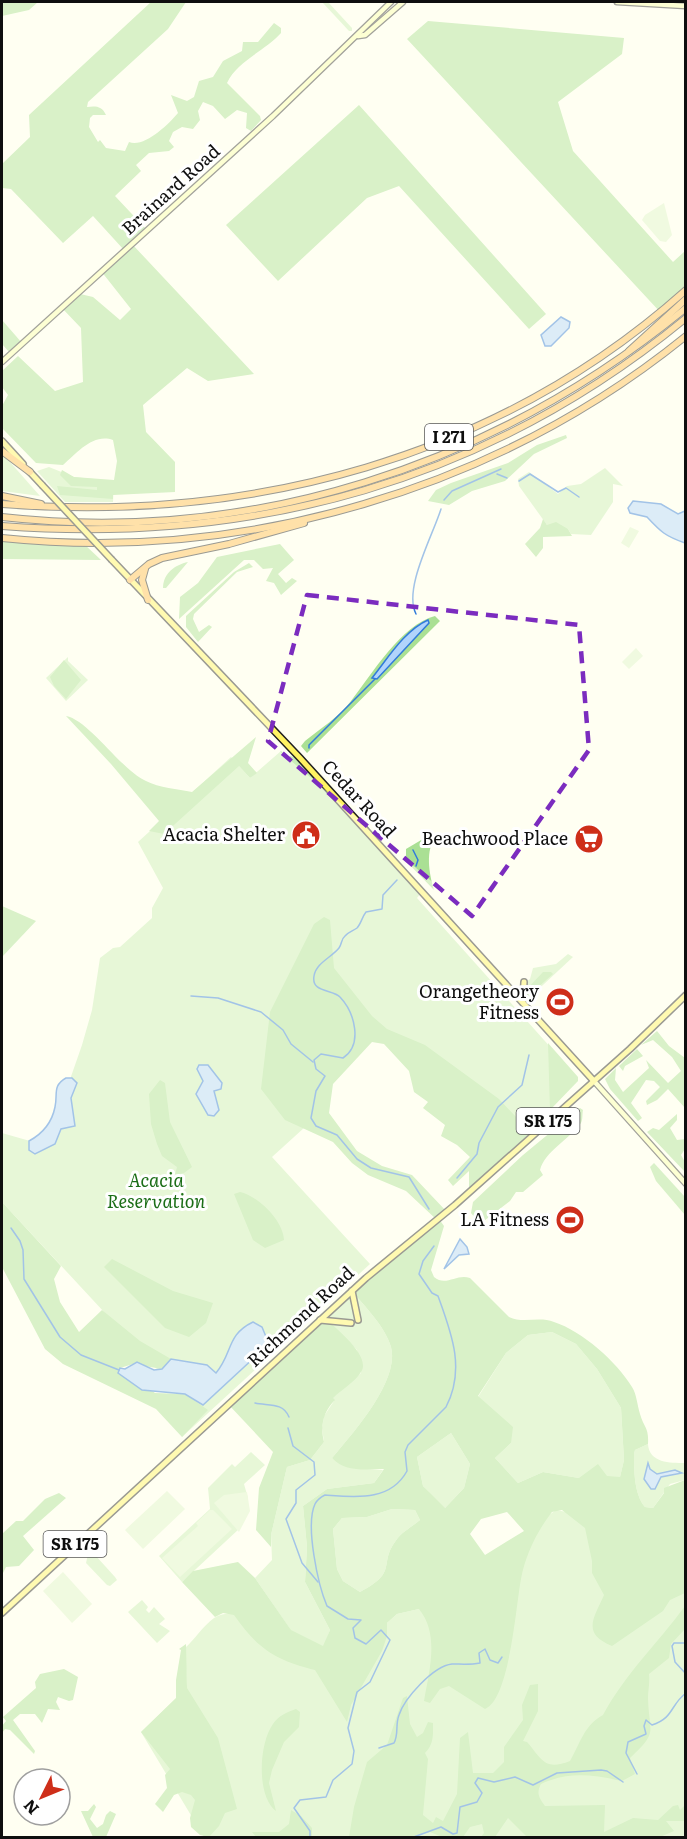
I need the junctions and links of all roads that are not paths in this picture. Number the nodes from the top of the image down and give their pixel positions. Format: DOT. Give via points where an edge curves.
graph roads {
  1 [pos="391,2"];
  2 [pos="404,2"];
  3 [pos="617,2"];
  4 [pos="686,6"];
  5 [pos="358,36"];
  6 [pos="686,290"];
  7 [pos="686,299"];
  8 [pos="686,308"];
  9 [pos="686,318"];
  10 [pos="686,336"];
  11 [pos="625,356"];
  12 [pos="2,362"];
  13 [pos="2,441"];
  14 [pos="2,451"];
  15 [pos="30,472"];
  16 [pos="2,496"];
  17 [pos="2,504"];
  18 [pos="365,505"];
  19 [pos="50,507"];
  20 [pos="2,517"];
  21 [pos="2,526"];
  22 [pos="2,538"];
  23 [pos="149,564"];
  24 [pos="130,580"];
  25 [pos="148,600"];
  26 [pos="524,982"];
  27 [pos="686,995"];
  28 [pos="523,1004"];
  29 [pos="593,1080"];
  30 [pos="686,1184"];
  31 [pos="352,1291"];
  32 [pos="320,1320"];
  33 [pos="2,1613"];
  1 -- 5 [label="main road"];
  2 -- 5 [label="main road" via="365,35"];
  3 -- 4 [label="main road"];
  5 -- 12 [label="main road, Brainard Road"];
  6 -- 19 [label="highway, I 271" via="619,345 552,386 482,423 406,455 324,480 239,498 179,505"];
  7 -- 11 [label="highway" via="633,344"];
  8 -- 11 [label="highway"];
  9 -- 21 [label="highway" via="604,379 525,425 467,453 340,498 238,520 159,528 72,530"];
  10 -- 18 [label="highway, I 271" via="582,408 528,437 434,481"];
  11 -- 20 [label="highway" via="552,402 467,446 343,489 198,517 91,522"];
  13 -- 15 [label="main road, Cedar Road"];
  14 -- 15 [label="highway"];
  15 -- 24 [label="main road, Cedar Road, bridge"];
  16 -- 19 [label="highway"];
  17 -- 19 [label="highway, I 271"];
  18 -- 22 [label="highway, I 271" via="258,529 174,541 84,544"];
  18 -- 23 [label="highway"];
  23 -- 24 [label="highway"];
  23 -- 25 [label="highway" via="142,580"];
  24 -- 25 [label="main road, Cedar Road"];
  25 -- 28 [label="main road, Cedar Road" via="312,770"];
  26 -- 28 [label="main road"];
  27 -- 29 [label="main road, Richmond Road / SR 175"];
  28 -- 29 [label="main road, Cedar Road"];
  29 -- 30 [label="main road, Cedar Road"];
  29 -- 31 [label="main road, Richmond Road / SR 175" via="455,1205"];
  31 -- 32 [label="main road, Richmond Road / SR 175"];
  31 -- 32 [label="main road" via="355,1322"];
  32 -- 33 [label="main road, Richmond Road / SR 175"];
}
